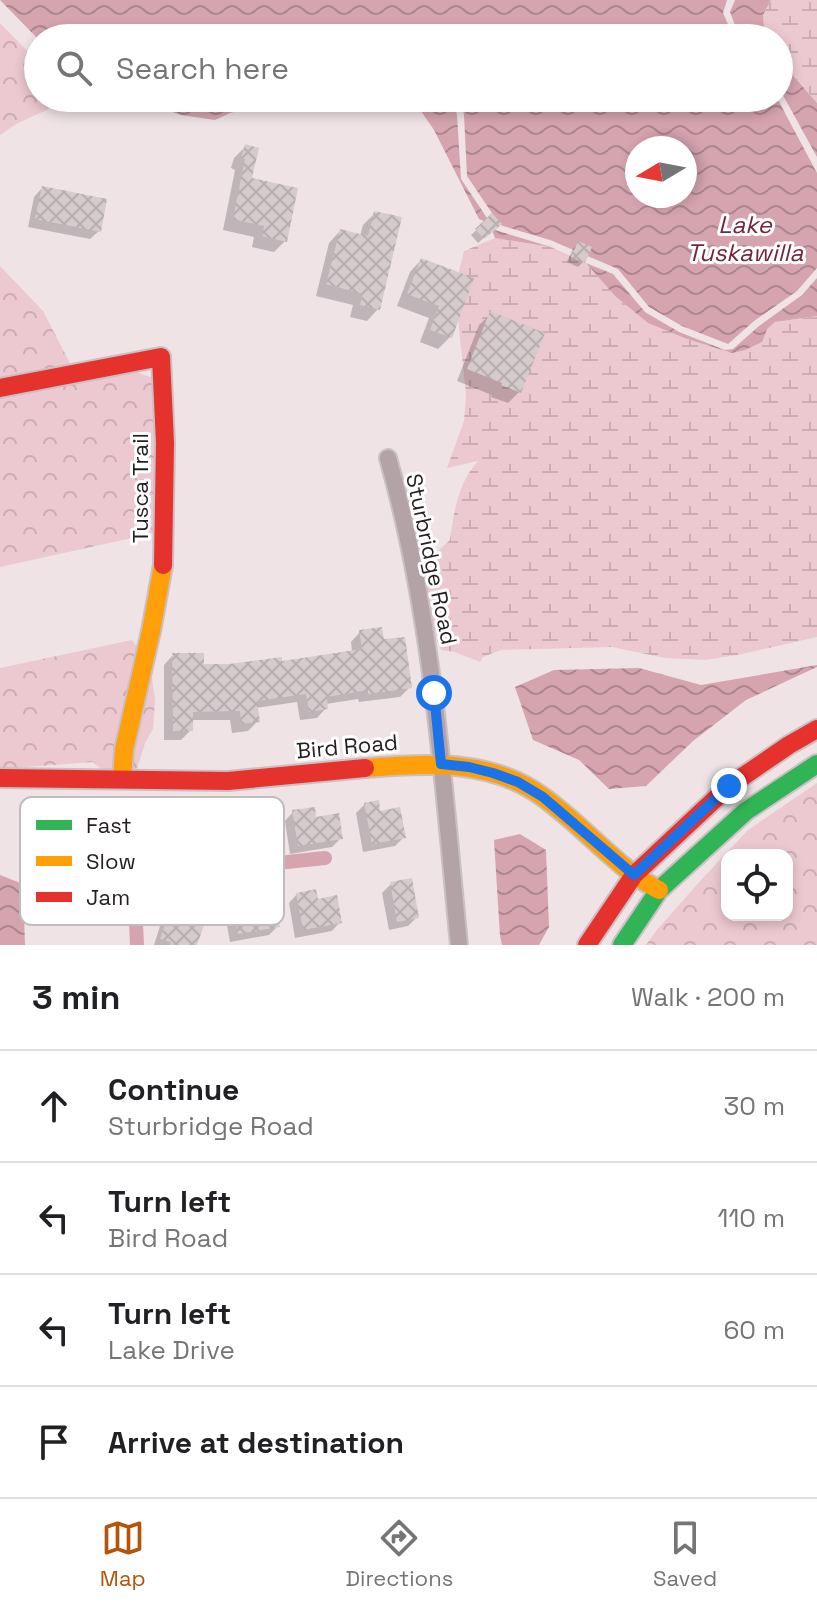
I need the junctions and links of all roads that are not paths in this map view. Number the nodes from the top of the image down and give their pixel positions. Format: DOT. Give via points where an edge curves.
graph roads {
  1 [pos="0,388"];
  2 [pos="388,458"];
  3 [pos="817,729"];
  4 [pos="441,764"];
  5 [pos="817,764"];
  6 [pos="0,778"];
  7 [pos="122,779"];
  8 [pos="634,875"];
  9 [pos="659,890"];
  10 [pos="459,945"];
  11 [pos="587,945"];
  12 [pos="622,945"];
  1 -- 7 [label="street, Tusca Trail" via="161,357 163,563"];
  2 -- 4 [label="street, Sturbridge Road" via="404,515 430,659"];
  3 -- 8 [label="street" via="729,786"];
  4 -- 7 [label="street, Bird Road" via="228,781"];
  4 -- 8 [label="street, Bird Road" via="518,782"];
  4 -- 10 [label="street, Sturbridge Road"];
  5 -- 9 [label="street" via="746,811"];
  6 -- 7 [label="street, Bird Road"];
  8 -- 9 [label="street, Bird Road"];
  8 -- 11 [label="street"];
  9 -- 12 [label="street"];
}
